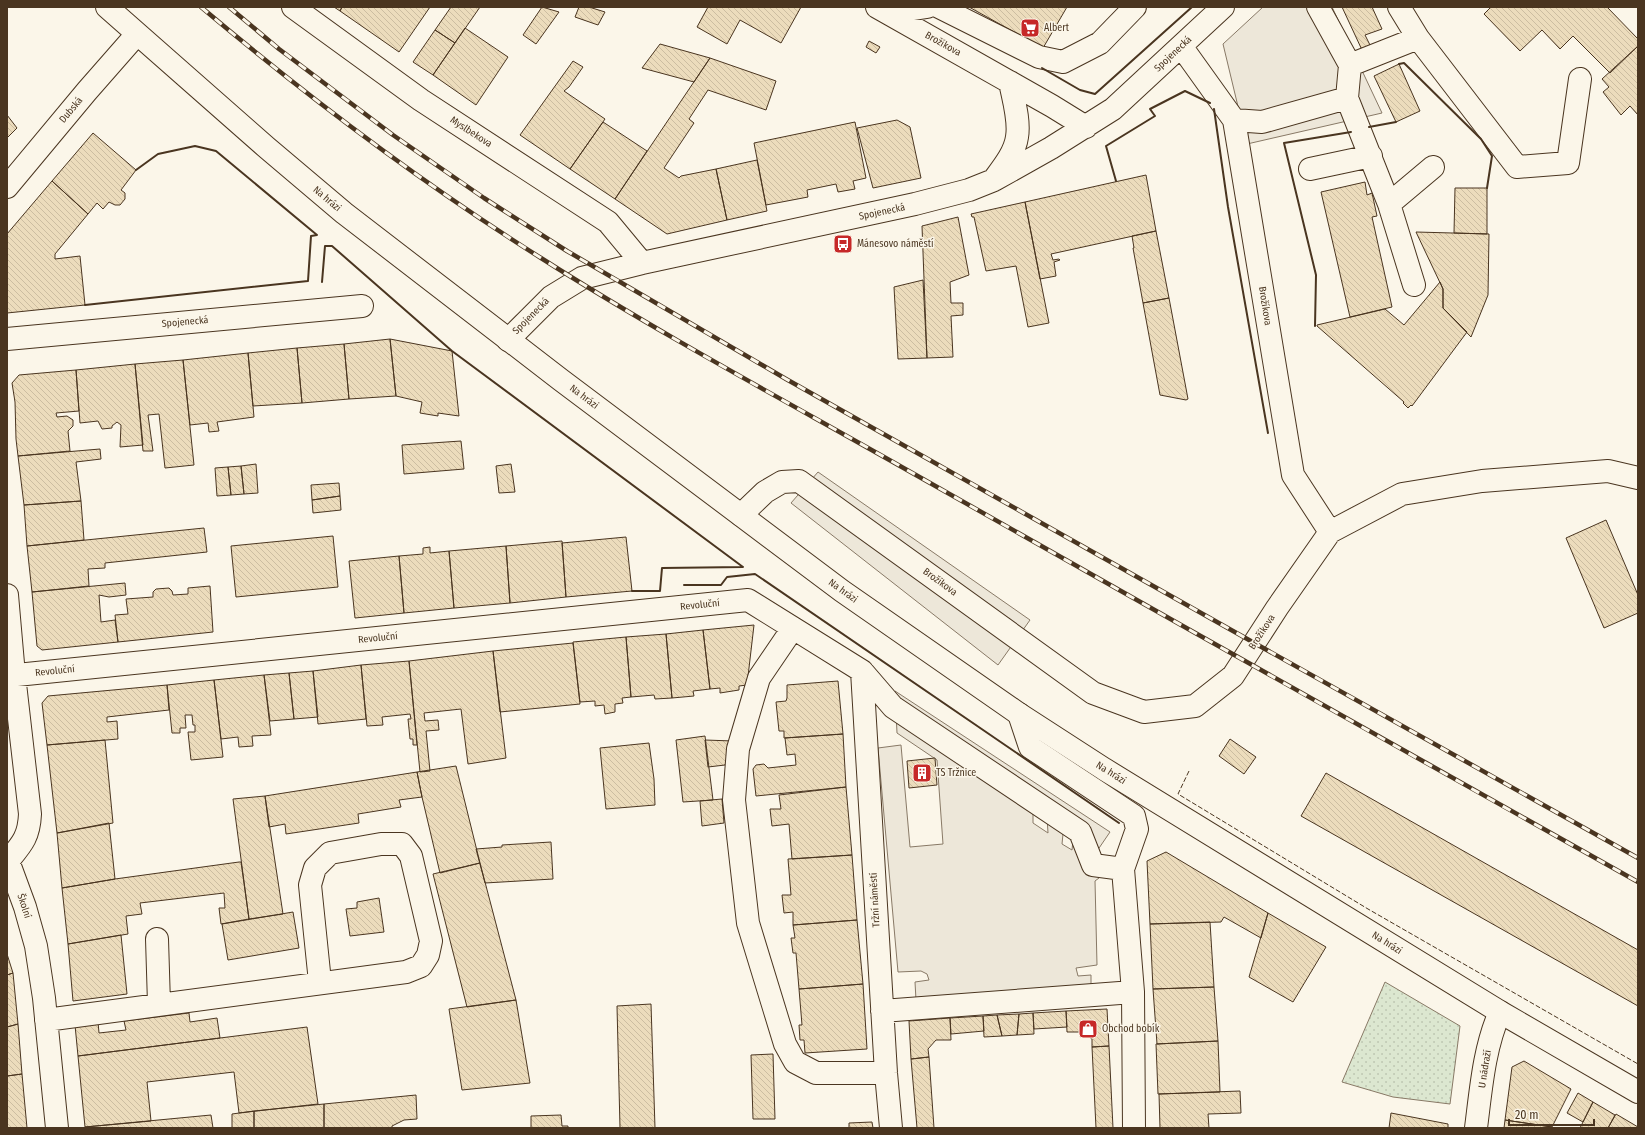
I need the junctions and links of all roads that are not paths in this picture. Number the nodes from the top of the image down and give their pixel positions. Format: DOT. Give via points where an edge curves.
graph roads {
  1 [pos="107,7"];
  2 [pos="293,7"];
  3 [pos="927,7"];
  4 [pos="939,7"];
  5 [pos="1135,7"];
  6 [pos="1223,7"];
  7 [pos="1318,7"];
  8 [pos="1399,7"];
  9 [pos="882,10"];
  10 [pos="137,34"];
  11 [pos="1418,38"];
  12 [pos="1181,46"];
  13 [pos="1350,65"];
  14 [pos="1580,79"];
  15 [pos="1010,82"];
  16 [pos="1347,98"];
  17 [pos="1234,120"];
  18 [pos="1086,127"];
  19 [pos="1371,156"];
  20 [pos="1433,167"];
  21 [pos="1310,169"];
  22 [pos="994,180"];
  23 [pos="7,187"];
  24 [pos="1389,204"];
  25 [pos="642,263"];
  26 [pos="1414,285"];
  27 [pos="362,306"];
  28 [pos="7,339"];
  29 [pos="508,340"];
  30 [pos="1638,478"];
  31 [pos="741,515"];
  32 [pos="1330,532"];
  33 [pos="7,595"];
  34 [pos="793,628"];
  35 [pos="862,671"];
  36 [pos="11,675"];
  37 [pos="1019,714"];
  38 [pos="8,860"];
  39 [pos="1123,869"];
  40 [pos="157,939"];
  41 [pos="320,982"];
  42 [pos="1133,992"];
  43 [pos="159,1004"];
  44 [pos="882,1011"];
  45 [pos="1500,1012"];
  46 [pos="46,1020"];
  47 [pos="886,1073"];
  48 [pos="1638,1092"];
  49 [pos="57,1128"];
  50 [pos="892,1128"];
  51 [pos="1134,1128"];
  52 [pos="1476,1128"];
  1 -- 10 [label="street, Na hrázi"];
  2 -- 25 [label="street, Myslbekova" via="421,100 608,222"];
  3 -- 9 [label="street"];
  4 -- 5 [label="street" via="1039,57 1063,62 1100,43"];
  6 -- 12 [label="street, Spojenecká"];
  7 -- 13 [label="street"];
  8 -- 11 [label="street"];
  9 -- 15 [label="street, Brožíkova"];
  10 -- 23 [label="street, Dubská"];
  10 -- 29 [label="street, Na hrázi" via="344,213"];
  11 -- 13 [label="street"];
  11 -- 14 [label="street" via="1517,167 1568,163"];
  12 -- 17 [label="street, Brožíkova"];
  12 -- 18 [label="street, Spojenecká" via="1113,109"];
  13 -- 16 [label="street"];
  15 -- 18 [label="street, Brožíkova"];
  15 -- 22 [label="street" via="1016,109 1017,137 1010,157"];
  16 -- 17 [label="street" via="1262,122"];
  16 -- 19 [label="street"];
  17 -- 32 [label="street, Brožíkova" via="1293,475"];
  18 -- 22 [label="street, Spojenecká"];
  19 -- 21 [label="street"];
  19 -- 24 [label="street"];
  20 -- 24 [label="street"];
  22 -- 25 [label="street, Spojenecká" via="969,190 915,204"];
  24 -- 26 [label="street"];
  25 -- 29 [label="street, Spojenecká" via="582,278 551,297"];
  27 -- 28 [label="street, Spojenecká"];
  29 -- 31 [label="street, Na hrázi"];
  30 -- 32 [label="street" via="1608,471 1482,481 1402,494"];
  31 -- 32 [label="street, Brožíkova" via="765,492 782,482 799,481 1093,693 1144,712 1195,706 1234,676"];
  31 -- 37 [label="street, Na hrázi" via="842,591"];
  33 -- 36 [label="street, Školní"];
  34 -- 35 [label="street"];
  34 -- 36 [label="street, Revoluční" via="748,600"];
  34 -- 47 [label="street" via="759,678 738,749 734,800 748,923 785,1044 795,1062 816,1073"];
  35 -- 39 [label="street" via="893,707 1080,832 1093,865"];
  35 -- 44 [label="street, Tržní náměstí"];
  36 -- 38 [label="street, Školní" via="30,828 26,838"];
  37 -- 39 [label="street" via="1030,747 1134,816 1137,828"];
  37 -- 45 [label="street, Na hrázi"];
  38 -- 46 [label="street, Školní" via="36,946"];
  39 -- 42 [label="street"];
  40 -- 43 [label="street"];
  41 -- 41 [label="street" via="406,972 421,966 428,955 431,941 411,856 402,844 381,844 330,853 315,868 310,885"];
  41 -- 43 [label="street"];
  42 -- 44 [label="street"];
  42 -- 51 [label="street"];
  43 -- 46 [label="street"];
  44 -- 47 [label="street, Tržní náměstí"];
  45 -- 48 [label="street, Na hrázi"];
  45 -- 52 [label="street, U nádraží" via="1492,1029 1487,1053"];
  46 -- 49 [label="street, Školní"];
  47 -- 50 [label="street, Tržní náměstí"];
}
